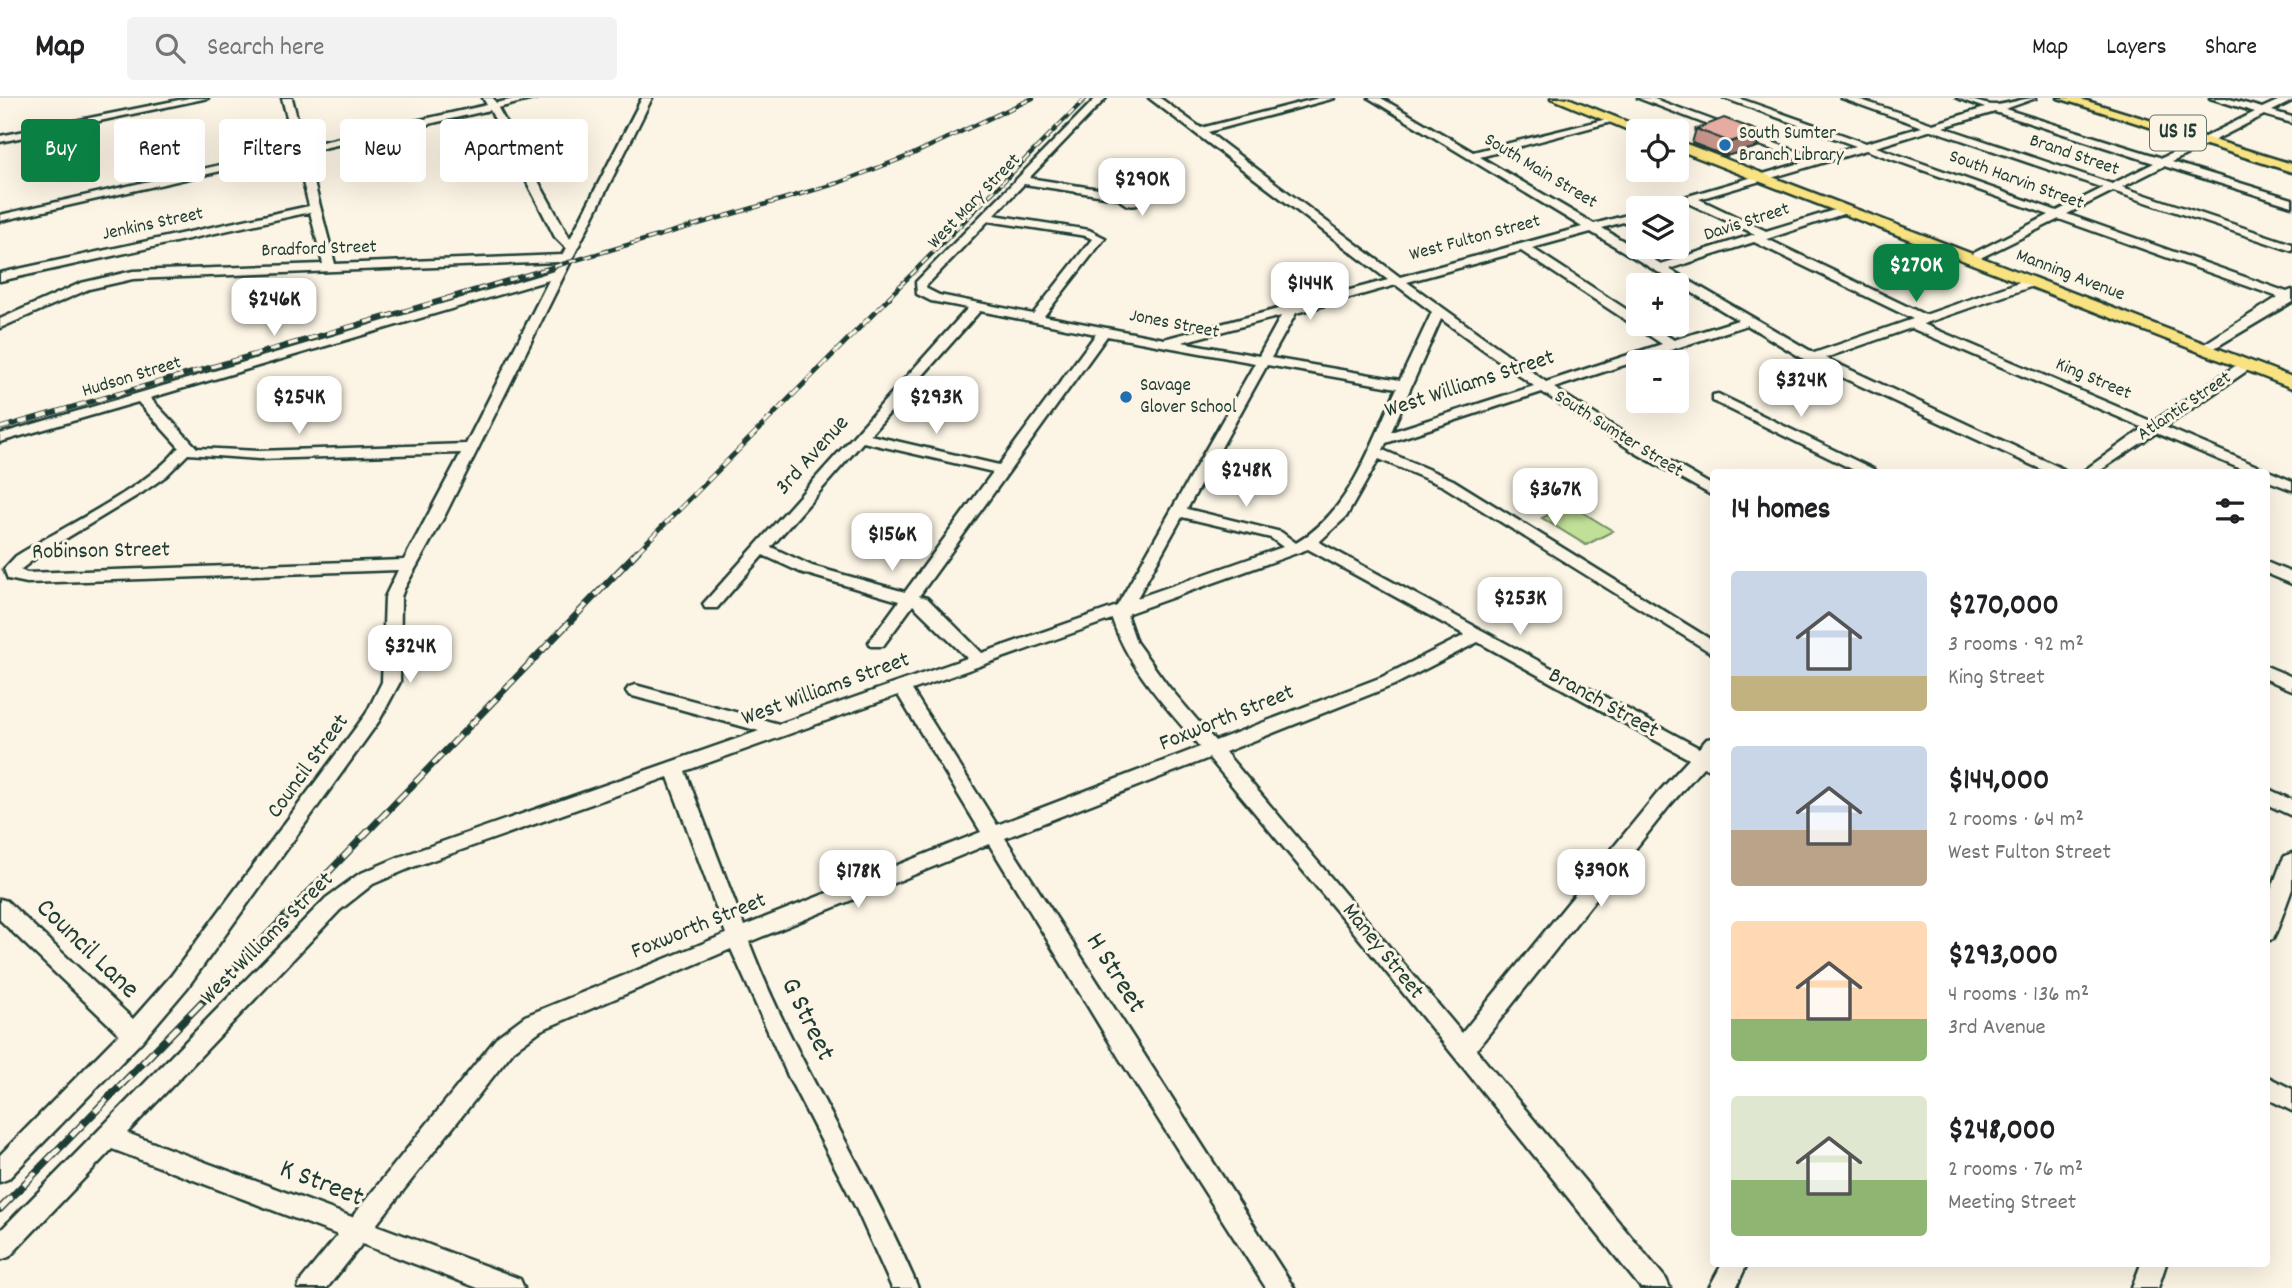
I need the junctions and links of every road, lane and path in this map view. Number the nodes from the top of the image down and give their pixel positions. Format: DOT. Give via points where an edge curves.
graph roads {
  1 [pos="129,98"];
  2 [pos="203,98"];
  3 [pos="286,98"];
  4 [pos="532,98"];
  5 [pos="647,98"];
  6 [pos="1101,98"];
  7 [pos="1154,98"];
  8 [pos="1330,98"];
  9 [pos="1374,98"];
  10 [pos="1557,98"];
  11 [pos="1643,98"];
  12 [pos="1729,98"];
  13 [pos="1846,98"];
  14 [pos="1962,98"];
  15 [pos="2031,98"];
  16 [pos="2064,98"];
  17 [pos="2215,98"];
  18 [pos="2291,98"];
  19 [pos="490,103"];
  20 [pos="1995,108"];
  21 [pos="2264,112"];
  22 [pos="130,113"];
  23 [pos="292,119"];
  24 [pos="1611,119"];
  25 [pos="2292,120"];
  26 [pos="1626,125"];
  27 [pos="1932,127"];
  28 [pos="1200,131"];
  29 [pos="0,139"];
  30 [pos="2205,142"];
  31 [pos="326,144"];
  32 [pos="1866,147"];
  33 [pos="1689,149"];
  34 [pos="1471,156"];
  35 [pos="1815,162"];
  36 [pos="2163,162"];
  37 [pos="219,168"];
  38 [pos="2292,168"];
  39 [pos="1760,177"];
  40 [pos="1021,180"];
  41 [pos="308,182"];
  42 [pos="2113,188"];
  43 [pos="1125,196"];
  44 [pos="1689,199"];
  45 [pos="2292,203"];
  46 [pos="314,208"];
  47 [pos="1845,210"];
  48 [pos="2058,215"];
  49 [pos="985,217"];
  50 [pos="0,218"];
  51 [pos="1626,219"];
  52 [pos="1592,229"];
  53 [pos="1762,237"];
  54 [pos="1523,247"];
  55 [pos="2292,248"];
  56 [pos="568,253"];
  57 [pos="1972,258"];
  58 [pos="330,267"];
  59 [pos="1658,268"];
  60 [pos="558,274"];
  61 [pos="0,277"];
  62 [pos="1395,280"];
  63 [pos="2032,282"];
  64 [pos="2291,296"];
  65 [pos="977,306"];
  66 [pos="1291,310"];
  67 [pos="1438,312"];
  68 [pos="1036,318"];
  69 [pos="1746,321"];
  70 [pos="1917,321"];
  71 [pos="0,324"];
  72 [pos="1104,331"];
  73 [pos="1163,343"];
  74 [pos="1672,345"];
  75 [pos="2206,349"];
  76 [pos="1812,358"];
  77 [pos="1264,360"];
  78 [pos="2246,365"];
  79 [pos="2292,383"];
  80 [pos="1405,385"];
  81 [pos="1542,387"];
  82 [pos="140,396"];
  83 [pos="1718,398"];
  84 [pos="2154,428"];
  85 [pos="860,437"];
  86 [pos="0,438"];
  87 [pos="1378,446"];
  88 [pos="469,448"];
  89 [pos="185,449"];
  90 [pos="1862,469"];
  91 [pos="2052,469"];
  92 [pos="2093,469"];
  93 [pos="2252,469"];
  94 [pos="1003,470"];
  95 [pos="2270,477"];
  96 [pos="2292,486"];
  97 [pos="1710,490"];
  98 [pos="1177,511"];
  99 [pos="1302,546"];
  100 [pos="761,548"];
  101 [pos="409,565"];
  102 [pos="2270,569"];
  103 [pos="2292,579"];
  104 [pos="910,597"];
  105 [pos="711,604"];
  106 [pos="1120,611"];
  107 [pos="1478,636"];
  108 [pos="877,642"];
  109 [pos="1710,646"];
  110 [pos="980,661"];
  111 [pos="2270,673"];
  112 [pos="2292,684"];
  113 [pos="902,688"];
  114 [pos="635,691"];
  115 [pos="782,731"];
  116 [pos="1213,750"];
  117 [pos="1709,755"];
  118 [pos="675,769"];
  119 [pos="2270,797"];
  120 [pos="2292,809"];
  121 [pos="994,836"];
  122 [pos="2292,861"];
  123 [pos="2286,896"];
  124 [pos="0,907"];
  125 [pos="2270,926"];
  126 [pos="738,937"];
  127 [pos="134,1034"];
  128 [pos="1462,1050"];
  129 [pos="2270,1088"];
  130 [pos="2292,1101"];
  131 [pos="109,1137"];
  132 [pos="0,1171"];
  133 [pos="357,1230"];
  134 [pos="0,1248"];
  135 [pos="1733,1267"];
  136 [pos="2153,1267"];
  137 [pos="311,1288"];
  138 [pos="511,1288"];
  139 [pos="905,1288"];
  140 [pos="1281,1288"];
  141 [pos="1657,1288"];
  142 [pos="1722,1288"];
  143 [pos="2145,1288"];
  1 -- 22 [label="street"];
  2 -- 22 [label="street"];
  3 -- 23 [label="street"];
  4 -- 19 [label="street"];
  5 -- 56 [label="street, Council Street"];
  6 -- 40 [label="street, West Mary Street"];
  7 -- 28 [label="street, South Sumter Street"];
  8 -- 28 [label="street"];
  9 -- 34 [label="street, South Main Street"];
  10 -- 24 [label="main road"];
  11 -- 35 [label="street"];
  12 -- 32 [label="street, South Harvin Street"];
  13 -- 27 [label="street, Brand Street"];
  14 -- 20 [label="street"];
  15 -- 20 [label="street"];
  16 -- 30 [label="main road, US 15"];
  17 -- 21 [label="street"];
  18 -- 21 [label="street"];
  19 -- 31 [label="street"];
  19 -- 56 [label="street"];
  20 -- 27 [label="street"];
  20 -- 36 [label="street"];
  21 -- 25 [label="street"];
  21 -- 30 [label="street"];
  22 -- 29 [label="street"];
  24 -- 26 [label="main road"];
  24 -- 34 [label="street"];
  27 -- 32 [label="street"];
  27 -- 42 [label="street, Brand Street"];
  28 -- 62 [label="street, South Sumter Street"];
  30 -- 36 [label="street"];
  30 -- 38 [label="main road, US 15"];
  32 -- 35 [label="street"];
  32 -- 48 [label="street, South Harvin Street"];
  33 -- 39 [label="main road, Manning Avenue"];
  34 -- 52 [label="street, South Main Street"];
  35 -- 39 [label="street"];
  36 -- 42 [label="street"];
  36 -- 45 [label="street"];
  37 -- 50 [label="street"];
  39 -- 44 [label="street"];
  39 -- 47 [label="main road, Manning Avenue"];
  40 -- 43 [label="street"];
  40 -- 49 [label="street, West Mary Street"];
  41 -- 46 [label="street"];
  42 -- 48 [label="street"];
  42 -- 55 [label="street, Brand Street"];
  44 -- 53 [label="street, King Street"];
  46 -- 58 [label="street"];
  46 -- 61 [label="street, Jenkins Street"];
  47 -- 53 [label="street, Davis Street"];
  47 -- 57 [label="main road, Manning Avenue"];
  48 -- 57 [label="street"];
  48 -- 64 [label="street, South Harvin Street"];
  49 -- 65 [label="street, West Mary Street" via="919,289 928,296"];
  49 -- 68 [label="street" via="1099,238"];
  51 -- 52 [label="street, West Fulton Street"];
  52 -- 54 [label="street, West Fulton Street"];
  52 -- 59 [label="street, South Main Street"];
  53 -- 59 [label="street, Davis Street"];
  53 -- 70 [label="street, King Street"];
  54 -- 62 [label="street, West Fulton Street"];
  54 -- 74 [label="street"];
  56 -- 58 [label="street, Bradford Street"];
  56 -- 60 [label="street, Council Street"];
  57 -- 63 [label="main road, Manning Avenue"];
  58 -- 71 [label="street, Bradford Street" via="118,278 85,286"];
  59 -- 69 [label="street, South Main Street"];
  60 -- 82 [label="street, Hudson Street"];
  60 -- 88 [label="street, Council Street"];
  62 -- 66 [label="street, West Fulton Street"];
  62 -- 67 [label="street, South Sumter Street"];
  63 -- 70 [label="street"];
  63 -- 75 [label="main road, Manning Avenue"];
  64 -- 75 [label="street"];
  65 -- 68 [label="street, Jones Street"];
  65 -- 85 [label="street, 3rd Avenue"];
  66 -- 73 [label="street, West Fulton Street"];
  66 -- 77 [label="street"];
  67 -- 80 [label="street"];
  67 -- 81 [label="street, South Sumter Street"];
  68 -- 72 [label="street, Jones Street"];
  69 -- 74 [label="street, West Williams Street"];
  69 -- 76 [label="street, South Main Street"];
  70 -- 76 [label="street"];
  70 -- 84 [label="street, King Street"];
  72 -- 73 [label="street, Jones Street"];
  72 -- 94 [label="street"];
  73 -- 77 [label="street, Jones Street"];
  74 -- 81 [label="street, West Williams Street"];
  75 -- 78 [label="main road, Manning Avenue"];
  76 -- 91 [label="street, South Main Street"];
  77 -- 80 [label="street, Jones Street"];
  77 -- 98 [label="street"];
  78 -- 79 [label="main road, Manning Avenue"];
  78 -- 84 [label="street, Atlantic Street"];
  80 -- 87 [label="street"];
  81 -- 87 [label="street, West Williams Street"];
  81 -- 97 [label="street, South Sumter Street"];
  82 -- 86 [label="street, Hudson Street"];
  82 -- 89 [label="street"];
  83 -- 90 [label="street"];
  84 -- 92 [label="street, Atlantic Street"];
  84 -- 93 [label="street, King Street"];
  85 -- 94 [label="street"];
  85 -- 100 [label="street, 3rd Avenue"];
  87 -- 99 [label="street, West Williams Street" via="1339,520"];
  87 -- 109 [label="street" via="1448,483"];
  88 -- 89 [label="street" via="245,455"];
  88 -- 101 [label="street, Council Street"];
  89 -- 101 [label="street, Robinson Street" via="156,477 22,559 12,569 14,575"];
  94 -- 104 [label="street"];
  95 -- 96 [label="street"];
  98 -- 99 [label="street, Branch Street" via="1276,535"];
  98 -- 106 [label="street"];
  99 -- 106 [label="street, West Williams Street"];
  99 -- 107 [label="street, Branch Street"];
  100 -- 104 [label="street" via="806,569"];
  100 -- 105 [label="street, 3rd Avenue"];
  101 -- 127 [label="street, Council Street" via="393,597 393,672 388,692 251,886"];
  102 -- 103 [label="street"];
  104 -- 108 [label="street"];
  104 -- 110 [label="street" via="921,602"];
  106 -- 110 [label="street, West Williams Street"];
  106 -- 116 [label="street, Maney Street" via="1120,626 1128,643"];
  107 -- 116 [label="street, Foxworth Street" via="1409,672"];
  107 -- 117 [label="street, Branch Street"];
  110 -- 113 [label="street, West Williams Street"];
  111 -- 112 [label="street"];
  113 -- 115 [label="street, West Williams Street"];
  113 -- 121 [label="street, H Street"];
  114 -- 115 [label="street"];
  115 -- 118 [label="street, West Williams Street"];
  116 -- 121 [label="street, Foxworth Street"];
  116 -- 128 [label="street, Maney Street"];
  117 -- 128 [label="street"];
  118 -- 126 [label="street, G Street"];
  118 -- 131 [label="street, West Williams Street" via="407,862 348,890"];
  119 -- 120 [label="street"];
  121 -- 126 [label="street, Foxworth Street"];
  121 -- 140 [label="street, H Street"];
  122 -- 123 [label="street"];
  123 -- 125 [label="street"];
  124 -- 127 [label="street, Council Lane"];
  126 -- 133 [label="street, Foxworth Street" via="582,1000 517,1033"];
  126 -- 139 [label="street, G Street" via="796,1069"];
  127 -- 132 [label="street, Council Street"];
  128 -- 141 [label="street, Maney Street"];
  129 -- 130 [label="street"];
  131 -- 133 [label="street, K Street"];
  131 -- 134 [label="street, West Williams Street"];
  133 -- 137 [label="street, Foxworth Street"];
  133 -- 138 [label="street, K Street"];
  135 -- 142 [label="street"];
  136 -- 143 [label="street"];
}
